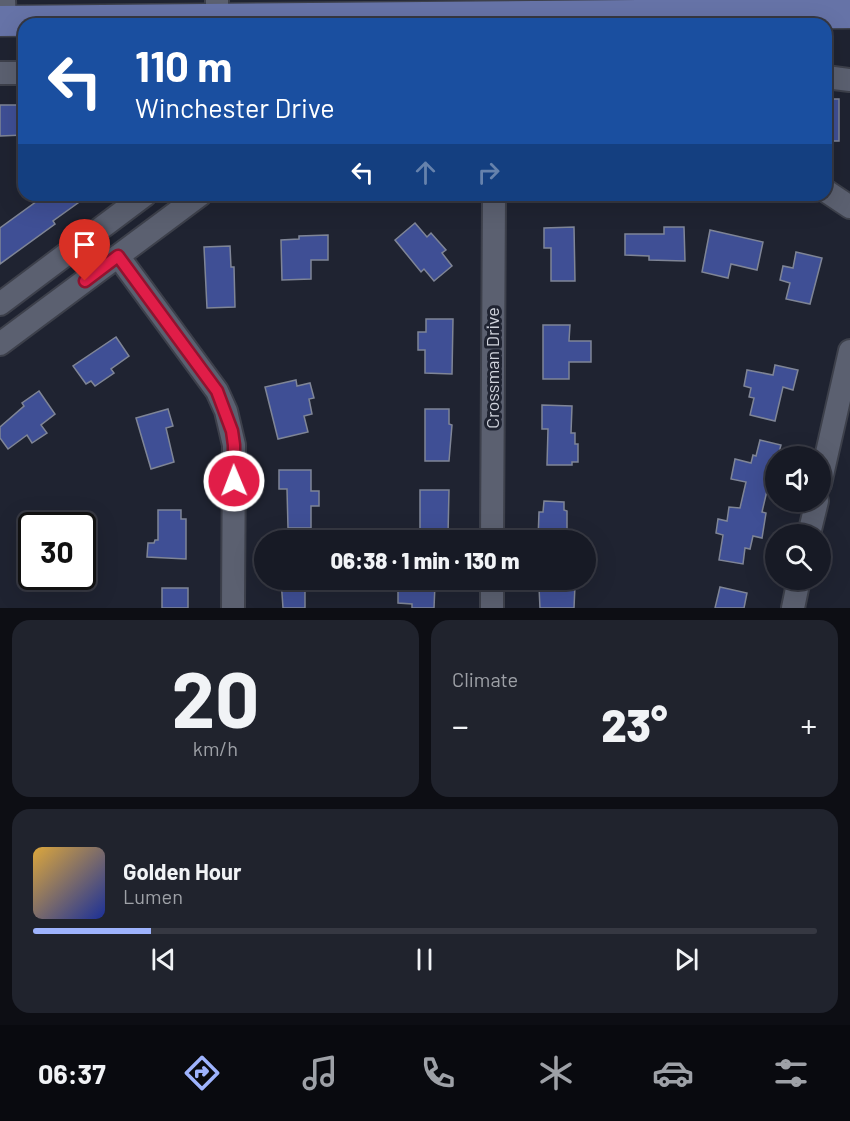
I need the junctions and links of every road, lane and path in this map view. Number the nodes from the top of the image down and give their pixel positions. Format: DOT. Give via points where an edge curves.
graph roads {
  1 [pos="850,13"];
  2 [pos="3,14"];
  3 [pos="217,14"];
  4 [pos="402,18"];
  5 [pos="596,18"];
  6 [pos="0,73"];
  7 [pos="18,73"];
  8 [pos="832,78"];
  9 [pos="850,80"];
  10 [pos="832,195"];
  11 [pos="137,201"];
  12 [pos="162,201"];
  13 [pos="193,201"];
  14 [pos="494,201"];
  15 [pos="850,207"];
  16 [pos="173,215"];
  17 [pos="118,256"];
  18 [pos="0,304"];
  19 [pos="0,344"];
  20 [pos="850,351"];
  21 [pos="829,446"];
  22 [pos="492,530"];
  23 [pos="492,590"];
  24 [pos="797,590"];
  25 [pos="233,608"];
  26 [pos="492,608"];
  27 [pos="793,608"];
  1 -- 5 [label="main road"];
  2 -- 3 [label="main road"];
  3 -- 4 [label="main road"];
  6 -- 7 [label="street"];
  8 -- 9 [label="street"];
  10 -- 15 [label="street"];
  11 -- 18 [label="street"];
  12 -- 16 [label="street"];
  13 -- 16 [label="street"];
  14 -- 22 [label="street, Crossman Drive"];
  16 -- 17 [label="street"];
  17 -- 19 [label="street"];
  17 -- 25 [label="street" via="217,391 226,411 234,445"];
  20 -- 21 [label="street"];
  23 -- 26 [label="street"];
  24 -- 27 [label="street"];
}
